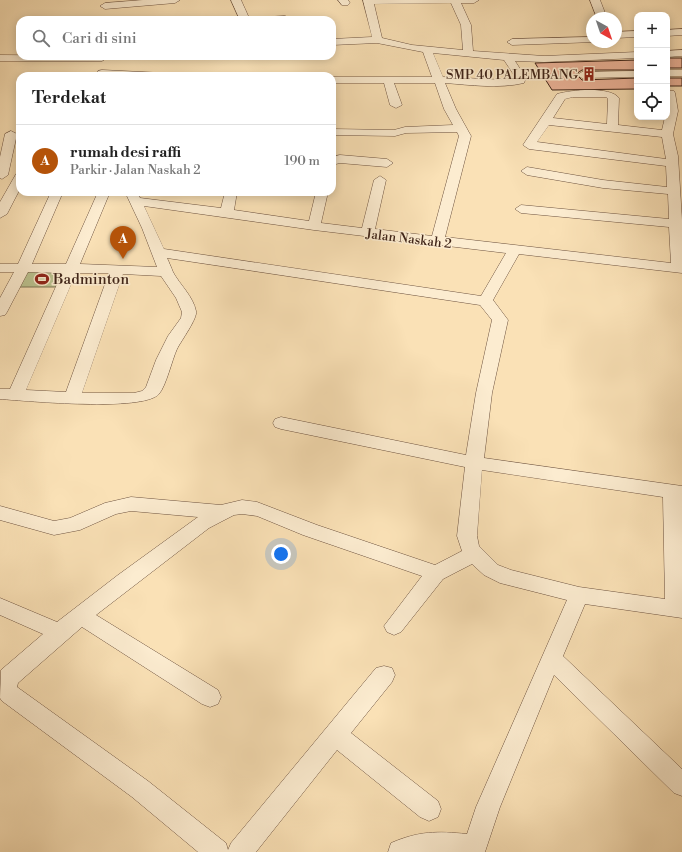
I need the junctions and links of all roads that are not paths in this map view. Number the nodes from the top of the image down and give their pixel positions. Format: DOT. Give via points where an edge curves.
graph roads {
  1 [pos="175,0"];
  2 [pos="236,0"];
  3 [pos="241,0"];
  4 [pos="454,0"];
  5 [pos="474,0"];
  6 [pos="595,0"];
  7 [pos="368,1"];
  8 [pos="105,6"];
  9 [pos="600,12"];
  10 [pos="243,16"];
  11 [pos="682,32"];
  12 [pos="670,33"];
  13 [pos="634,34"];
  14 [pos="622,35"];
  15 [pos="377,40"];
  16 [pos="586,40"];
  17 [pos="336,42"];
  18 [pos="512,42"];
  19 [pos="617,48"];
  20 [pos="427,50"];
  21 [pos="468,53"];
  22 [pos="682,53"];
  23 [pos="670,54"];
  24 [pos="634,55"];
  25 [pos="507,56"];
  26 [pos="621,56"];
  27 [pos="0,58"];
  28 [pos="16,58"];
  29 [pos="103,60"];
  30 [pos="102,72"];
  31 [pos="670,73"];
  32 [pos="682,73"];
  33 [pos="634,74"];
  34 [pos="582,75"];
  35 [pos="336,80"];
  36 [pos="388,80"];
  37 [pos="439,80"];
  38 [pos="670,93"];
  39 [pos="396,105"];
  40 [pos="677,111"];
  41 [pos="546,121"];
  42 [pos="460,128"];
  43 [pos="612,128"];
  44 [pos="336,132"];
  45 [pos="11,134"];
  46 [pos="667,134"];
  47 [pos="336,160"];
  48 [pos="387,163"];
  49 [pos="671,163"];
  50 [pos="527,171"];
  51 [pos="1,175"];
  52 [pos="16,177"];
  53 [pos="380,180"];
  54 [pos="16,184"];
  55 [pos="673,191"];
  56 [pos="55,196"];
  57 [pos="102,196"];
  58 [pos="131,196"];
  59 [pos="136,196"];
  60 [pos="230,196"];
  61 [pos="321,196"];
  62 [pos="521,208"];
  63 [pos="227,212"];
  64 [pos="0,214"];
  65 [pos="679,224"];
  66 [pos="314,226"];
  67 [pos="368,232"];
  68 [pos="437,241"];
  69 [pos="514,250"];
  70 [pos="157,252"];
  71 [pos="0,268"];
  72 [pos="23,268"];
  73 [pos="72,269"];
  74 [pos="680,269"];
  75 [pos="118,270"];
  76 [pos="166,272"];
  77 [pos="485,302"];
  78 [pos="0,312"];
  79 [pos="0,394"];
  80 [pos="16,395"];
  81 [pos="72,398"];
  82 [pos="281,423"];
  83 [pos="474,463"];
  84 [pos="677,492"];
  85 [pos="221,512"];
  86 [pos="0,513"];
  87 [pos="474,554"];
  88 [pos="436,573"];
  89 [pos="579,595"];
  90 [pos="0,606"];
  91 [pos="679,610"];
  92 [pos="80,614"];
  93 [pos="394,626"];
  94 [pos="58,632"];
  95 [pos="551,658"];
  96 [pos="384,675"];
  97 [pos="210,697"];
  98 [pos="336,735"];
  99 [pos="682,785"];
  100 [pos="429,809"];
  101 [pos="474,850"];
  102 [pos="217,852"];
  103 [pos="240,852"];
  104 [pos="400,852"];
  1 -- 8 [label="street"];
  2 -- 3 [label="street"];
  2 -- 10 [label="street"];
  4 -- 5 [label="street"];
  4 -- 7 [label="street"];
  4 -- 21 [label="street" via="463,14"];
  6 -- 9 [label="street"];
  7 -- 15 [label="street"];
  11 -- 12 [label="street"];
  13 -- 14 [label="street"];
  15 -- 17 [label="street"];
  15 -- 20 [label="street" via="396,46"];
  16 -- 18 [label="street"];
  19 -- 26 [label="street"];
  20 -- 21 [label="street"];
  20 -- 37 [label="street"];
  21 -- 25 [label="street"];
  22 -- 23 [label="street"];
  24 -- 26 [label="street"];
  25 -- 26 [label="street"];
  25 -- 37 [label="street" via="517,70 520,81 507,83"];
  27 -- 28 [label="street"];
  29 -- 30 [label="street"];
  31 -- 32 [label="street"];
  33 -- 34 [label="street"];
  35 -- 36 [label="street"];
  36 -- 37 [label="street"];
  36 -- 39 [label="street"];
  37 -- 42 [label="street"];
  38 -- 40 [label="street"];
  40 -- 46 [label="street"];
  41 -- 43 [label="street"];
  41 -- 43 [label="street" via="561,96 608,94 614,98"];
  41 -- 49 [label="street" via="529,145"];
  42 -- 44 [label="street" via="405,130 395,134"];
  42 -- 68 [label="street" via="465,139"];
  43 -- 46 [label="street"];
  45 -- 51 [label="street"];
  46 -- 49 [label="street"];
  47 -- 48 [label="street"];
  49 -- 55 [label="street"];
  50 -- 55 [label="street" via="603,184"];
  51 -- 52 [label="street"];
  53 -- 67 [label="street"];
  54 -- 64 [label="street"];
  55 -- 65 [label="street"];
  56 -- 72 [label="street"];
  57 -- 73 [label="street"];
  58 -- 70 [label="street" via="148,228"];
  59 -- 63 [label="street, Jalan Naskah 2"];
  60 -- 63 [label="street"];
  61 -- 66 [label="street"];
  62 -- 65 [label="street"];
  63 -- 66 [label="street, Jalan Naskah 2"];
  65 -- 74 [label="street"];
  66 -- 67 [label="street, Jalan Naskah 2"];
  67 -- 68 [label="street, Jalan Naskah 2"];
  68 -- 69 [label="street, Jalan Naskah 2"];
  69 -- 74 [label="street, Jalan Naskah 2"];
  69 -- 77 [label="street"];
  70 -- 76 [label="street"];
  70 -- 77 [label="street"];
  71 -- 72 [label="street"];
  72 -- 73 [label="street"];
  72 -- 78 [label="street"];
  73 -- 75 [label="street"];
  73 -- 80 [label="street"];
  75 -- 76 [label="street"];
  75 -- 81 [label="street"];
  76 -- 81 [label="street" via="189,312 164,360 153,390 134,398"];
  77 -- 83 [label="street" via="500,320 484,393"];
  79 -- 80 [label="street"];
  80 -- 81 [label="street"];
  82 -- 83 [label="street"];
  83 -- 84 [label="street"];
  83 -- 87 [label="street" via="467,536"];
  84 -- 91 [label="street"];
  85 -- 86 [label="street" via="131,504 112,508 73,525 54,528"];
  85 -- 88 [label="street" via="235,508 254,509"];
  85 -- 92 [label="street"];
  87 -- 88 [label="street"];
  87 -- 89 [label="street" via="491,570 507,577"];
  88 -- 93 [label="street"];
  89 -- 91 [label="street"];
  89 -- 95 [label="street"];
  90 -- 94 [label="street"];
  92 -- 94 [label="street"];
  92 -- 97 [label="street"];
  94 -- 102 [label="street" via="9,677 6,682 8,692 140,789"];
  95 -- 99 [label="street"];
  95 -- 101 [label="street" via="488,807"];
  96 -- 98 [label="street"];
  98 -- 100 [label="street"];
  98 -- 103 [label="street"];
  101 -- 104 [label="street" via="427,843"];
}
